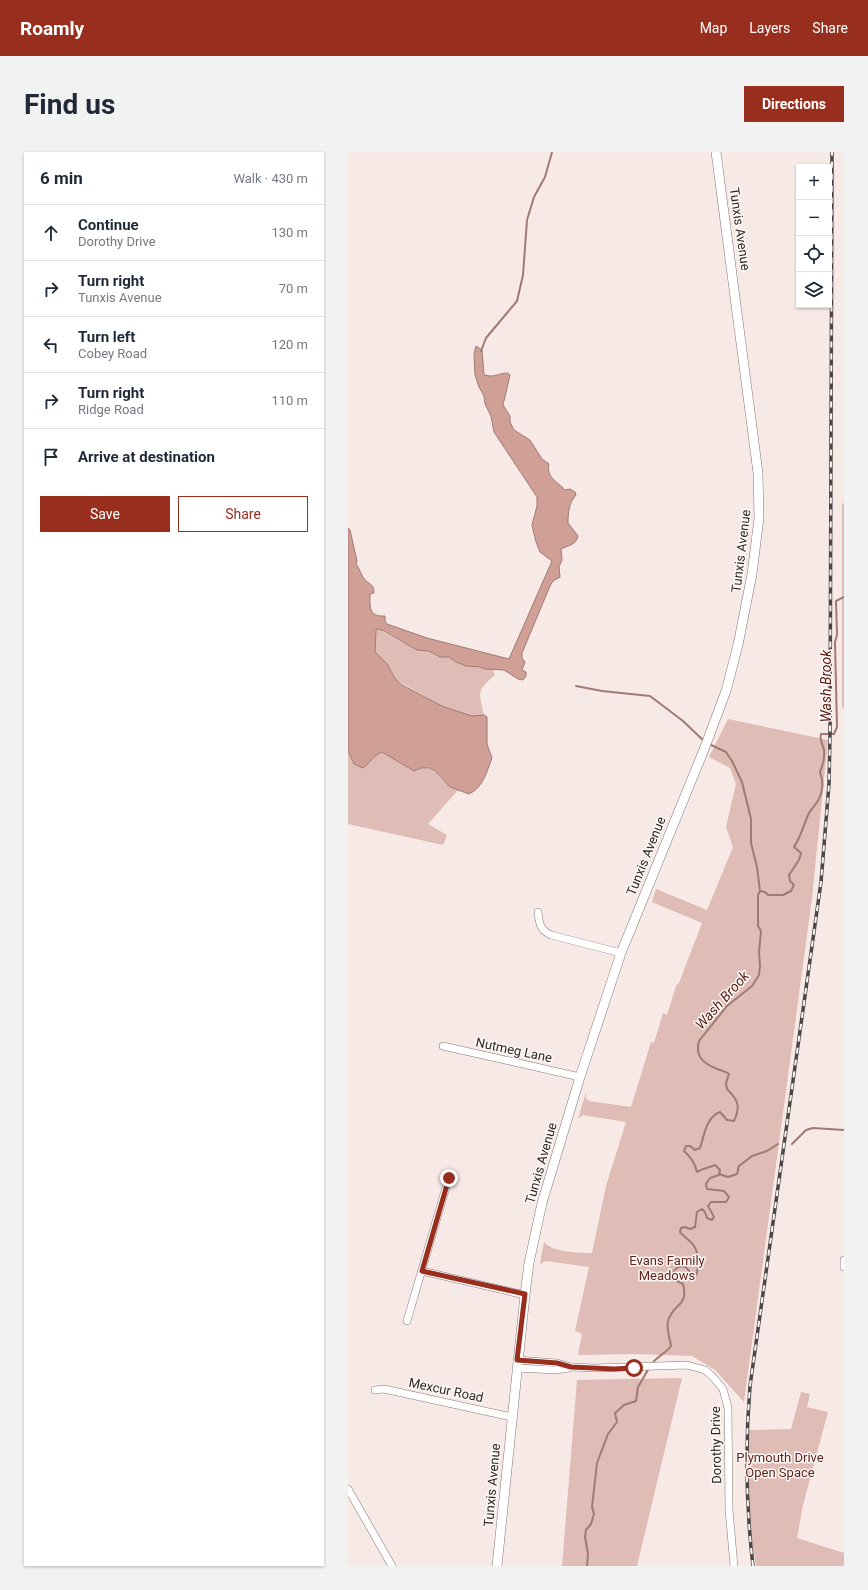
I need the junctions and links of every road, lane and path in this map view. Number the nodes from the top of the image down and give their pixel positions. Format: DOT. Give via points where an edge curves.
graph roads {
  1 [pos="716,152"];
  2 [pos="538,912"];
  3 [pos="621,954"];
  4 [pos="443,1046"];
  5 [pos="580,1077"];
  6 [pos="449,1178"];
  7 [pos="844,1260"];
  8 [pos="844,1267"];
  9 [pos="422,1271"];
  10 [pos="525,1294"];
  11 [pos="407,1321"];
  12 [pos="517,1364"];
  13 [pos="375,1390"];
  14 [pos="512,1417"];
  15 [pos="348,1490"];
  16 [pos="392,1566"];
  17 [pos="497,1566"];
  18 [pos="734,1566"];
  1 -- 3 [label="main road, Tunxis Avenue" via="756,449 760,500 756,548 738,645 726,691"];
  2 -- 3 [label="street" via="543,931"];
  3 -- 5 [label="main road, Tunxis Avenue"];
  4 -- 5 [label="street, Nutmeg Lane"];
  5 -- 10 [label="main road, Tunxis Avenue" via="542,1203"];
  6 -- 9 [label="street"];
  7 -- 8 [label="street"];
  9 -- 10 [label="street"];
  9 -- 11 [label="street"];
  10 -- 12 [label="main road, Tunxis Avenue"];
  12 -- 14 [label="main road, Tunxis Avenue"];
  12 -- 18 [label="street, Dorothy Drive" via="557,1363 571,1367 614,1369 687,1364 696,1366 712,1376 723,1389 728,1408 729,1510"];
  13 -- 14 [label="street, Mexcur Road" via="384,1389"];
  14 -- 17 [label="main road, Tunxis Avenue"];
  15 -- 16 [label="street"];
}
